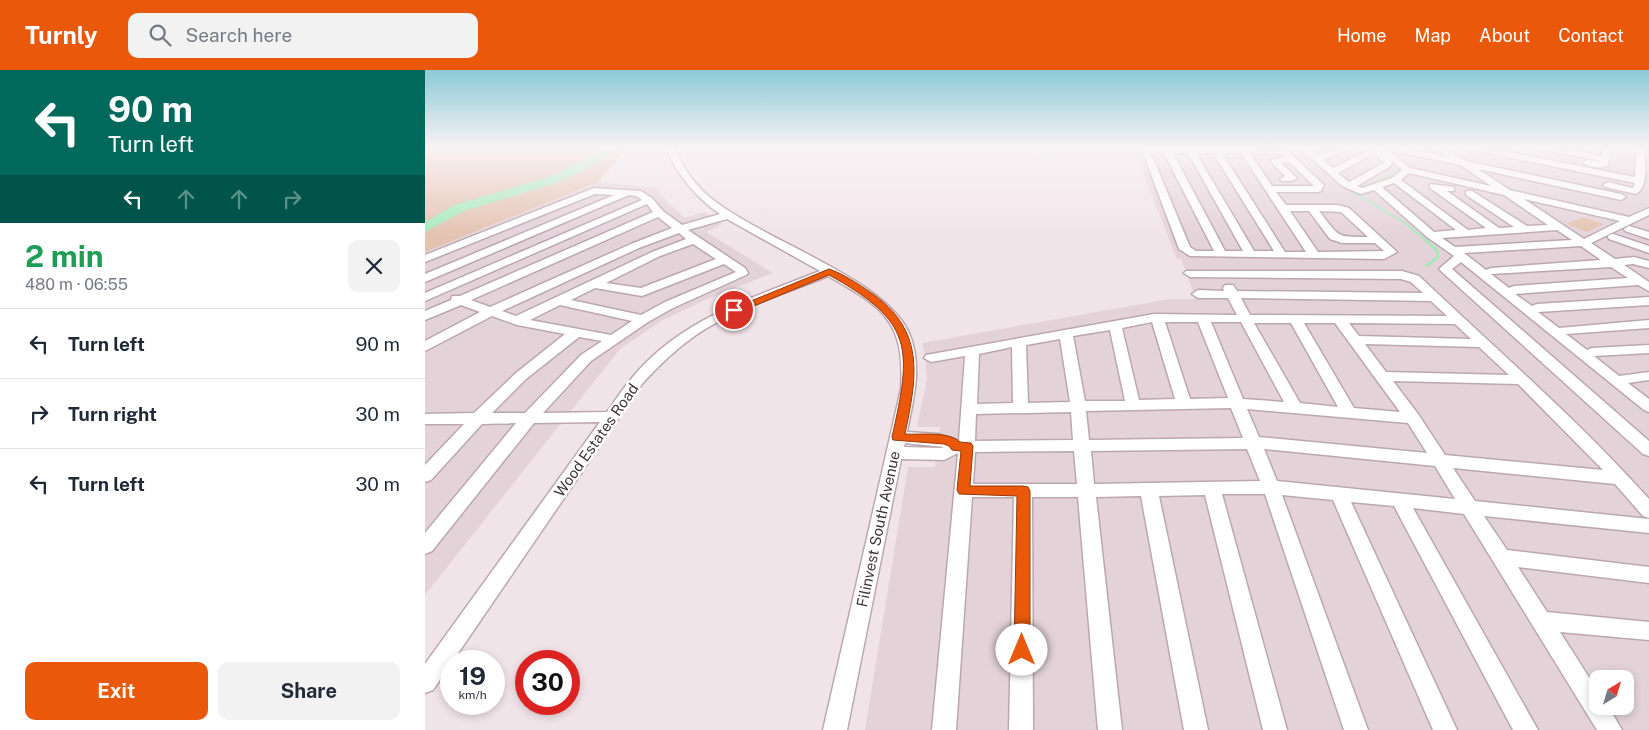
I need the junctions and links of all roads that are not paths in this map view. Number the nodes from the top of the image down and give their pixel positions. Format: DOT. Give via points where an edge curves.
graph roads {
  1 [pos="686,178"];
  2 [pos="1157,178"];
  3 [pos="1181,178"];
  4 [pos="1207,178"];
  5 [pos="1233,178"];
  6 [pos="1262,178"];
  7 [pos="1287,178"];
  8 [pos="1311,178"];
  9 [pos="1338,178"];
  10 [pos="1369,178"];
  11 [pos="1442,178"];
  12 [pos="1487,178"];
  13 [pos="1492,178"];
  14 [pos="1535,178"];
  15 [pos="1576,178"];
  16 [pos="1643,178"];
  17 [pos="1397,179"];
  18 [pos="1433,186"];
  19 [pos="1376,187"];
  20 [pos="1355,188"];
  21 [pos="1269,189"];
  22 [pos="1636,191"];
  23 [pos="631,192"];
  24 [pos="1469,193"];
  25 [pos="1511,193"];
  26 [pos="1621,197"];
  27 [pos="649,200"];
  28 [pos="1607,204"];
  29 [pos="1283,208"];
  30 [pos="1312,208"];
  31 [pos="1533,208"];
  32 [pos="1590,211"];
  33 [pos="1649,211"];
  34 [pos="659,213"];
  35 [pos="726,213"];
  36 [pos="1647,221"];
  37 [pos="1629,224"];
  38 [pos="1561,226"];
  39 [pos="680,229"];
  40 [pos="1525,230"];
  41 [pos="1497,231"];
  42 [pos="1466,233"];
  43 [pos="1431,235"];
  44 [pos="1649,236"];
  45 [pos="1613,237"];
  46 [pos="693,240"];
  47 [pos="1378,240"];
  48 [pos="1587,245"];
  49 [pos="1649,250"];
  50 [pos="1461,253"];
  51 [pos="1221,254"];
  52 [pos="1249,254"];
  53 [pos="1282,255"];
  54 [pos="1314,255"];
  55 [pos="425,259"];
  56 [pos="724,260"];
  57 [pos="1614,263"];
  58 [pos="1649,265"];
  59 [pos="1491,271"];
  60 [pos="829,272"];
  61 [pos="1191,273"];
  62 [pos="1221,273"];
  63 [pos="425,278"];
  64 [pos="593,284"];
  65 [pos="1645,284"];
  66 [pos="425,285"];
  67 [pos="1514,290"];
  68 [pos="439,291"];
  69 [pos="1199,294"];
  70 [pos="1232,294"];
  71 [pos="425,297"];
  72 [pos="1434,297"];
  73 [pos="460,300"];
  74 [pos="558,301"];
  75 [pos="1649,301"];
  76 [pos="1537,308"];
  77 [pos="490,312"];
  78 [pos="425,316"];
  79 [pos="1157,318"];
  80 [pos="1203,318"];
  81 [pos="643,319"];
  82 [pos="1246,319"];
  83 [pos="1295,319"];
  84 [pos="1339,319"];
  85 [pos="1458,320"];
  86 [pos="517,321"];
  87 [pos="1115,324"];
  88 [pos="1649,324"];
  89 [pos="1564,330"];
  90 [pos="575,333"];
  91 [pos="1066,333"];
  92 [pos="612,339"];
  93 [pos="1354,340"];
  94 [pos="1019,342"];
  95 [pos="1483,343"];
  96 [pos="425,347"];
  97 [pos="1649,349"];
  98 [pos="972,351"];
  99 [pos="1592,352"];
  100 [pos="931,358"];
  101 [pos="1381,376"];
  102 [pos="1649,376"];
  103 [pos="1624,379"];
  104 [pos="1523,380"];
  105 [pos="1640,394"];
  106 [pos="1237,403"];
  107 [pos="1184,404"];
  108 [pos="1133,405"];
  109 [pos="1078,407"];
  110 [pos="1649,407"];
  111 [pos="969,408"];
  112 [pos="1021,408"];
  113 [pos="1294,408"];
  114 [pos="1349,412"];
  115 [pos="478,418"];
  116 [pos="530,418"];
  117 [pos="611,418"];
  118 [pos="1413,418"];
  119 [pos="432,419"];
  120 [pos="425,432"];
  121 [pos="898,437"];
  122 [pos="1642,437"];
  123 [pos="1253,443"];
  124 [pos="962,446"];
  125 [pos="1081,446"];
  126 [pos="1649,450"];
  127 [pos="894,454"];
  128 [pos="1438,459"];
  129 [pos="425,476"];
  130 [pos="1621,478"];
  131 [pos="1271,487"];
  132 [pos="1212,489"];
  133 [pos="963,490"];
  134 [pos="1149,490"];
  135 [pos="1023,491"];
  136 [pos="1086,491"];
  137 [pos="1339,494"];
  138 [pos="1400,501"];
  139 [pos="1470,508"];
  140 [pos="1649,511"];
  141 [pos="1649,526"];
  142 [pos="425,546"];
  143 [pos="1501,557"];
  144 [pos="1649,574"];
  145 [pos="1540,621"];
  146 [pos="1649,631"];
  147 [pos="425,682"];
  148 [pos="835,730"];
  149 [pos="944,730"];
  150 [pos="1021,730"];
  151 [pos="1110,730"];
  152 [pos="1196,730"];
  153 [pos="1275,730"];
  154 [pos="1356,730"];
  155 [pos="1445,730"];
  156 [pos="1527,730"];
  157 [pos="1610,730"];
  1 -- 35 [label="street, Filinvest South Avenue" via="705,198"];
  2 -- 51 [label="street" via="1185,250 1194,254"];
  3 -- 51 [label="street"];
  4 -- 52 [label="street"];
  5 -- 53 [label="street"];
  6 -- 21 [label="street"];
  7 -- 8 [label="street"];
  8 -- 21 [label="street" via="1319,186 1317,189"];
  9 -- 20 [label="street"];
  10 -- 20 [label="street"];
  11 -- 25 [label="street"];
  12 -- 25 [label="street"];
  13 -- 28 [label="street"];
  14 -- 26 [label="street"];
  15 -- 22 [label="street"];
  16 -- 22 [label="street"];
  17 -- 18 [label="street"];
  17 -- 19 [label="street"];
  17 -- 42 [label="street"];
  18 -- 24 [label="street"];
  18 -- 41 [label="street"];
  19 -- 20 [label="street"];
  19 -- 43 [label="street"];
  21 -- 29 [label="street"];
  22 -- 26 [label="street"];
  23 -- 27 [label="street"];
  23 -- 55 [label="street" via="594,191"];
  23 -- 63 [label="street"];
  24 -- 31 [label="street"];
  24 -- 40 [label="street"];
  25 -- 31 [label="street"];
  25 -- 32 [label="street"];
  26 -- 28 [label="street"];
  27 -- 34 [label="street"];
  27 -- 68 [label="street"];
  28 -- 32 [label="street"];
  29 -- 30 [label="street"];
  29 -- 54 [label="street"];
  30 -- 47 [label="street" via="1345,210"];
  30 -- 47 [label="street" via="1334,237"];
  31 -- 38 [label="street"];
  32 -- 37 [label="street"];
  33 -- 37 [label="street"];
  34 -- 39 [label="street"];
  34 -- 73 [label="street"];
  35 -- 39 [label="street"];
  35 -- 60 [label="street, Filinvest South Avenue"];
  36 -- 37 [label="street"];
  37 -- 44 [label="street"];
  37 -- 45 [label="street"];
  37 -- 48 [label="street"];
  38 -- 40 [label="street"];
  38 -- 48 [label="street"];
  39 -- 46 [label="street"];
  39 -- 77 [label="street"];
  40 -- 41 [label="street"];
  41 -- 42 [label="street"];
  42 -- 43 [label="street"];
  43 -- 50 [label="street"];
  45 -- 48 [label="street"];
  45 -- 49 [label="street"];
  46 -- 56 [label="street"];
  46 -- 64 [label="street"];
  47 -- 54 [label="street" via="1391,252 1384,256"];
  48 -- 50 [label="street"];
  48 -- 57 [label="street"];
  50 -- 59 [label="street"];
  50 -- 105 [label="street"];
  50 -- 122 [label="street" via="1445,269"];
  51 -- 52 [label="street"];
  52 -- 53 [label="street"];
  53 -- 54 [label="street"];
  56 -- 64 [label="street" via="642,292"];
  56 -- 81 [label="street" via="742,273"];
  57 -- 58 [label="street" via="1634,260"];
  57 -- 59 [label="street"];
  57 -- 65 [label="street"];
  59 -- 67 [label="street"];
  60 -- 117 [label="street, Wood Estates Road" via="698,328 653,364"];
  60 -- 121 [label="street, Filinvest South Avenue" via="879,302 904,336 909,363 908,389"];
  61 -- 62 [label="street"];
  62 -- 70 [label="street"];
  62 -- 72 [label="street" via="1402,275 1415,279"];
  64 -- 74 [label="street"];
  65 -- 67 [label="street"];
  66 -- 68 [label="street"];
  67 -- 76 [label="street"];
  68 -- 71 [label="street"];
  68 -- 73 [label="street"];
  69 -- 70 [label="street"];
  70 -- 72 [label="street"];
  70 -- 82 [label="street"];
  72 -- 85 [label="street"];
  73 -- 77 [label="street"];
  73 -- 78 [label="street"];
  74 -- 81 [label="street"];
  74 -- 86 [label="street"];
  75 -- 76 [label="street"];
  76 -- 89 [label="street"];
  77 -- 86 [label="street"];
  77 -- 96 [label="street"];
  79 -- 80 [label="street"];
  79 -- 87 [label="street"];
  79 -- 107 [label="street"];
  80 -- 82 [label="street"];
  80 -- 106 [label="street"];
  81 -- 92 [label="street"];
  82 -- 83 [label="street"];
  82 -- 113 [label="street"];
  83 -- 84 [label="street"];
  83 -- 114 [label="street"];
  84 -- 85 [label="street"];
  84 -- 93 [label="street"];
  85 -- 95 [label="street"];
  86 -- 90 [label="street"];
  87 -- 91 [label="street"];
  87 -- 108 [label="street"];
  88 -- 89 [label="street"];
  89 -- 99 [label="street"];
  90 -- 92 [label="street"];
  90 -- 115 [label="street" via="521,376"];
  91 -- 94 [label="street"];
  91 -- 109 [label="street"];
  92 -- 116 [label="street" via="586,358"];
  93 -- 95 [label="street"];
  93 -- 101 [label="street"];
  94 -- 98 [label="street"];
  94 -- 112 [label="street"];
  95 -- 104 [label="street"];
  97 -- 99 [label="street"];
  98 -- 100 [label="street"];
  98 -- 111 [label="street"];
  99 -- 103 [label="street"];
  101 -- 104 [label="street"];
  101 -- 118 [label="street"];
  102 -- 103 [label="street"];
  103 -- 105 [label="street"];
  104 -- 130 [label="street"];
  105 -- 110 [label="street"];
  106 -- 107 [label="street"];
  106 -- 113 [label="street"];
  106 -- 123 [label="street"];
  107 -- 108 [label="street"];
  108 -- 109 [label="street"];
  109 -- 112 [label="street"];
  109 -- 125 [label="street"];
  111 -- 112 [label="street"];
  111 -- 124 [label="street"];
  113 -- 114 [label="street"];
  114 -- 118 [label="street"];
  115 -- 116 [label="street"];
  115 -- 119 [label="street"];
  115 -- 129 [label="street"];
  116 -- 117 [label="street"];
  116 -- 142 [label="street"];
  117 -- 147 [label="street, Wood Estates Road"];
  118 -- 128 [label="street"];
  119 -- 120 [label="street"];
  121 -- 124 [label="street" via="944,440"];
  121 -- 127 [label="street, Filinvest South Avenue"];
  122 -- 126 [label="street"];
  123 -- 125 [label="street"];
  123 -- 128 [label="street"];
  123 -- 131 [label="street"];
  124 -- 125 [label="street"];
  124 -- 127 [label="street" via="944,454"];
  124 -- 133 [label="street"];
  125 -- 136 [label="street"];
  127 -- 148 [label="street, Filinvest South Avenue"];
  128 -- 130 [label="street"];
  128 -- 139 [label="street"];
  130 -- 140 [label="street"];
  131 -- 132 [label="street"];
  131 -- 137 [label="street"];
  131 -- 154 [label="street"];
  132 -- 134 [label="street"];
  132 -- 153 [label="street"];
  133 -- 135 [label="street"];
  133 -- 149 [label="street"];
  134 -- 136 [label="street"];
  134 -- 152 [label="street"];
  135 -- 136 [label="street"];
  135 -- 150 [label="street"];
  136 -- 151 [label="street"];
  137 -- 138 [label="street"];
  137 -- 155 [label="street"];
  138 -- 139 [label="street"];
  138 -- 156 [label="street"];
  139 -- 141 [label="street"];
  139 -- 143 [label="street"];
  143 -- 144 [label="street"];
  143 -- 145 [label="street"];
  145 -- 146 [label="street"];
  145 -- 157 [label="street"];
}
